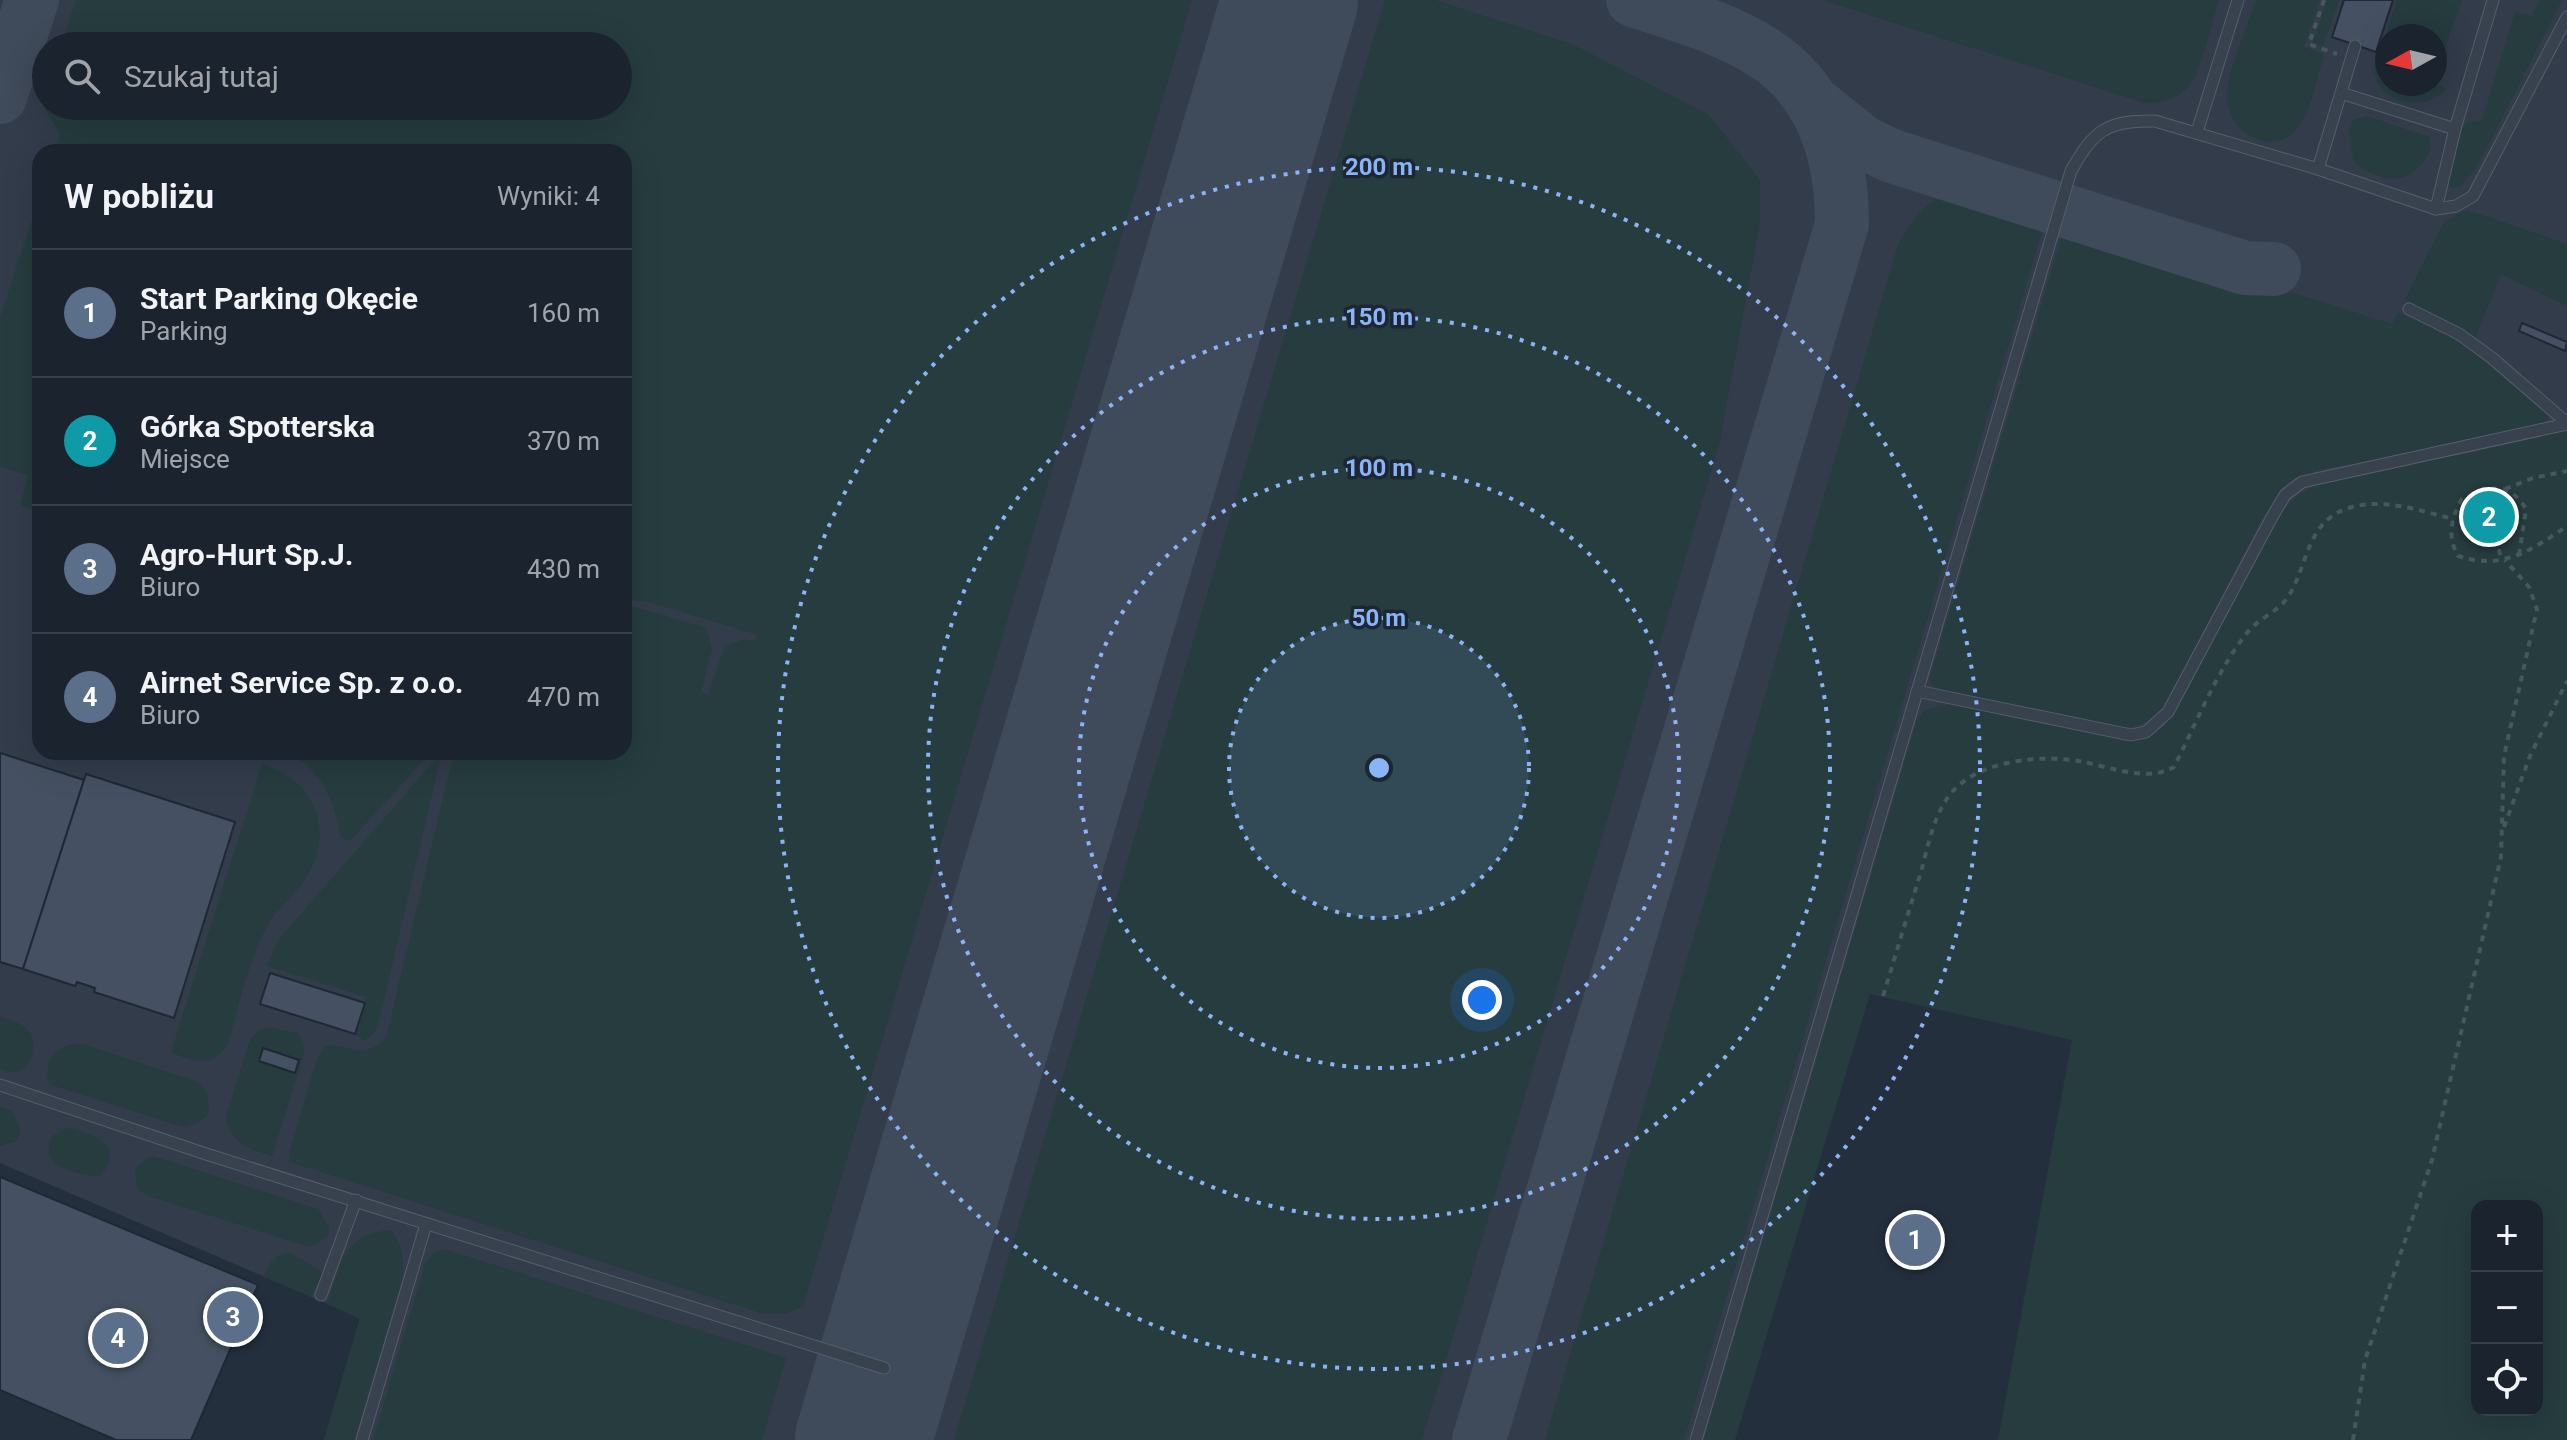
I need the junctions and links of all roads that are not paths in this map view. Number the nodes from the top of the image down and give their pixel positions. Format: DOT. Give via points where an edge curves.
graph roads {
  1 [pos="2238,0"];
  2 [pos="2493,0"];
  3 [pos="2567,17"];
  4 [pos="2355,46"];
  5 [pos="2341,93"];
  6 [pos="2455,129"];
  7 [pos="2197,132"];
  8 [pos="2318,169"];
  9 [pos="2436,209"];
  10 [pos="2409,309"];
  11 [pos="2567,424"];
  12 [pos="1917,691"];
  13 [pos="0,1085"];
  14 [pos="356,1200"];
  15 [pos="426,1224"];
  16 [pos="321,1295"];
  17 [pos="884,1368"];
  18 [pos="362,1440"];
  19 [pos="1696,1440"];
  1 -- 7 [label="lane"];
  2 -- 6 [label="lane"];
  3 -- 9 [label="lane" via="2473,196"];
  4 -- 5 [label="lane"];
  5 -- 6 [label="lane"];
  5 -- 8 [label="lane"];
  6 -- 9 [label="lane"];
  7 -- 8 [label="lane"];
  7 -- 12 [label="lane" via="2155,121 2114,124 2085,145 2071,171"];
  8 -- 9 [label="lane"];
  10 -- 11 [label="lane" via="2481,350"];
  11 -- 12 [label="lane" via="2302,482 2285,495 2272,517 2168,712 2146,732 2131,735"];
  12 -- 19 [label="lane"];
  13 -- 14 [label="lane"];
  14 -- 15 [label="lane"];
  14 -- 16 [label="lane"];
  15 -- 17 [label="lane"];
  15 -- 18 [label="lane"];
}
